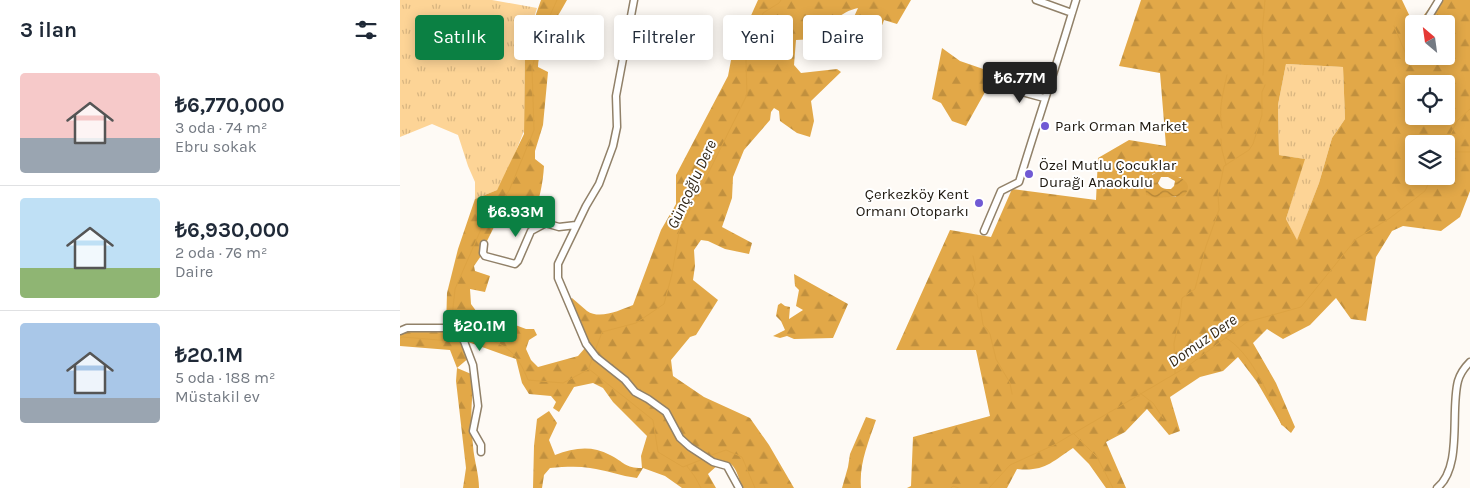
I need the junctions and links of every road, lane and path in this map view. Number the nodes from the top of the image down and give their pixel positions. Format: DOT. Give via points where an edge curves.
graph roads {
  1 [pos="634,0"];
  2 [pos="1036,0"];
  3 [pos="1076,0"];
  4 [pos="1439,0"];
  5 [pos="1072,13"];
  6 [pos="1430,15"];
  7 [pos="995,88"];
  8 [pos="1044,98"];
  9 [pos="528,218"];
  10 [pos="544,224"];
  11 [pos="576,225"];
  12 [pos="551,226"];
  13 [pos="562,226"];
  14 [pos="984,231"];
  15 [pos="573,233"];
  16 [pos="484,244"];
  17 [pos="400,331"];
  18 [pos="1470,362"];
  19 [pos="481,452"];
  20 [pos="738,488"];
  21 [pos="1436,488"];
  1 -- 11 [label="street" via="616,96 617,127 613,146 599,184"];
  2 -- 5 [label="street"];
  3 -- 5 [label="street"];
  4 -- 6 [label="street"];
  5 -- 8 [label="street"];
  7 -- 8 [label="street" via="1004,87"];
  8 -- 14 [label="street" via="1020,182 1002,191"];
  9 -- 10 [label="street"];
  10 -- 12 [label="street"];
  10 -- 16 [label="street" via="531,231 514,264 485,256 482,253"];
  11 -- 13 [label="street"];
  11 -- 15 [label="street"];
  12 -- 13 [label="street"];
  12 -- 15 [label="street"];
  13 -- 15 [label="street"];
  15 -- 20 [label="street" via="558,264 558,278 586,344 636,392 666,412 680,438 713,462 727,466"];
  17 -- 19 [label="street" via="406,328 446,328 462,336 474,365 478,406 473,431"];
  18 -- 21 [label="street" via="1458,380 1448,473"];
}
